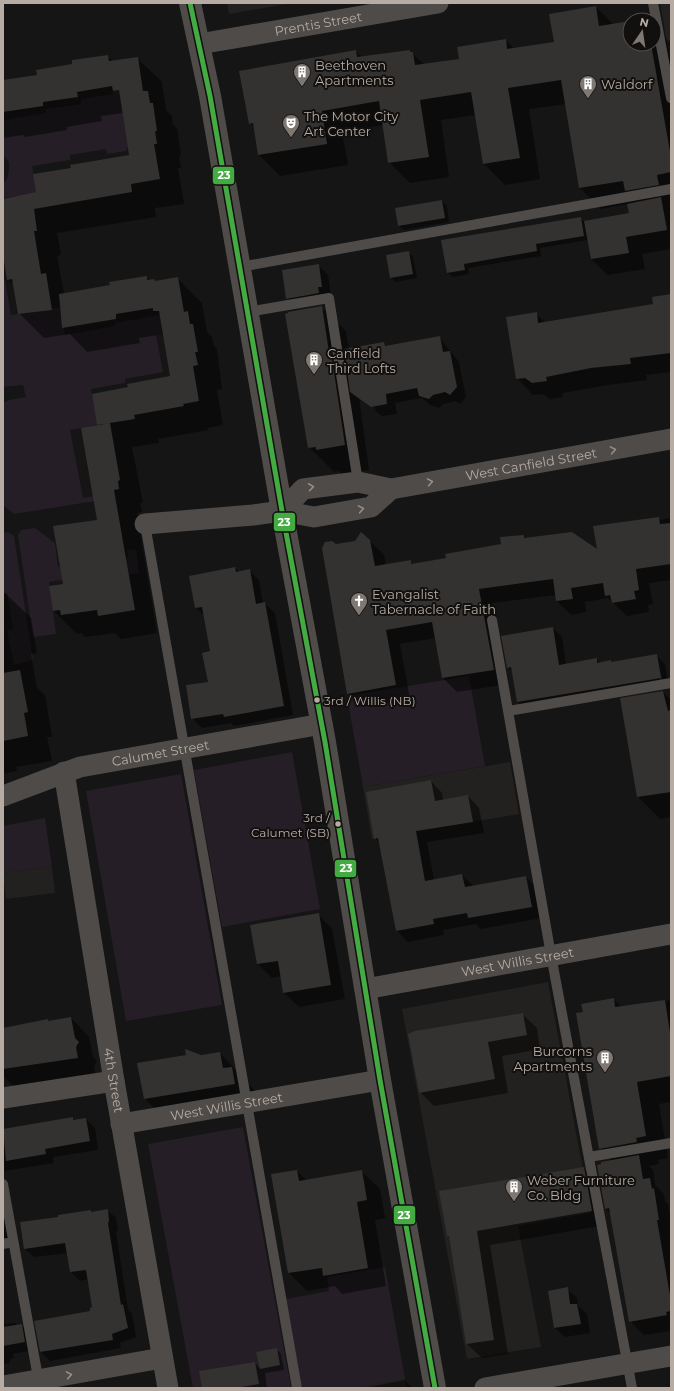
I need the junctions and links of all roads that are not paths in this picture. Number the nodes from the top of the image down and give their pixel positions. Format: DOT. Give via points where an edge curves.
graph roads {
  1 [pos="190,3"];
  2 [pos="438,3"];
  3 [pos="654,3"];
  4 [pos="365,9"];
  5 [pos="199,44"];
  6 [pos="671,98"];
  7 [pos="671,189"];
  8 [pos="240,267"];
  9 [pos="248,312"];
  10 [pos="671,439"];
  11 [pos="358,482"];
  12 [pos="391,489"];
  13 [pos="282,511"];
  14 [pos="145,524"];
  15 [pos="492,620"];
  16 [pos="671,683"];
  17 [pos="508,711"];
  18 [pos="322,724"];
  19 [pos="184,749"];
  20 [pos="64,772"];
  21 [pos="3,796"];
  22 [pos="671,934"];
  23 [pos="551,955"];
  24 [pos="365,989"];
  25 [pos="380,1080"];
  26 [pos="114,1081"];
  27 [pos="3,1098"];
  28 [pos="246,1102"];
  29 [pos="121,1124"];
  30 [pos="671,1143"];
  31 [pos="589,1157"];
  32 [pos="3,1184"];
  33 [pos="13,1242"];
  34 [pos="3,1244"];
  35 [pos="671,1356"];
  36 [pos="162,1358"];
  37 [pos="627,1363"];
  38 [pos="39,1384"];
  39 [pos="3,1386"];
  40 [pos="168,1388"];
  41 [pos="297,1388"];
  42 [pos="435,1388"];
  43 [pos="485,1388"];
  44 [pos="632,1388"];
  1 -- 5 [label="street"];
  2 -- 4 [label="street, Prentis Street"];
  3 -- 6 [label="lane"];
  4 -- 5 [label="street, Prentis Street"];
  5 -- 8 [label="street"];
  7 -- 8 [label="lane"];
  8 -- 9 [label="street"];
  9 -- 11 [label="lane" via="329,298"];
  9 -- 13 [label="street"];
  12 -- 10 [label="street, West Canfield Street, one-way"];
  11 -- 12 [label="street, West Canfield Street"];
  13 -- 11 [label="street, West Canfield Street, one-way" via="303,489"];
  13 -- 12 [label="street, one-way" via="311,518 371,507"];
  13 -- 14 [label="street"];
  13 -- 18 [label="street"];
  14 -- 19 [label="lane"];
  15 -- 17 [label="lane"];
  16 -- 17 [label="lane"];
  17 -- 23 [label="lane"];
  18 -- 19 [label="street, Calumet Street"];
  18 -- 24 [label="street"];
  19 -- 20 [label="street, Calumet Street"];
  19 -- 28 [label="lane"];
  20 -- 21 [label="street, Calumet Street"];
  20 -- 26 [label="street, 4th Street"];
  22 -- 23 [label="street, West Willis Street"];
  23 -- 24 [label="street, West Willis Street"];
  23 -- 31 [label="lane"];
  24 -- 25 [label="street"];
  25 -- 28 [label="street, West Willis Street"];
  25 -- 42 [label="street"];
  26 -- 27 [label="street"];
  26 -- 29 [label="street, 4th Street"];
  28 -- 29 [label="street, West Willis Street"];
  28 -- 41 [label="lane"];
  29 -- 36 [label="street, 4th Street"];
  30 -- 31 [label="lane"];
  31 -- 37 [label="lane"];
  32 -- 33 [label="lane"];
  33 -- 34 [label="lane"];
  33 -- 38 [label="lane"];
  35 -- 37 [label="street"];
  38 -- 36 [label="street, one-way"];
  36 -- 40 [label="street, 4th Street"];
  37 -- 43 [label="street"];
  37 -- 44 [label="lane"];
  38 -- 39 [label="street"];
}
